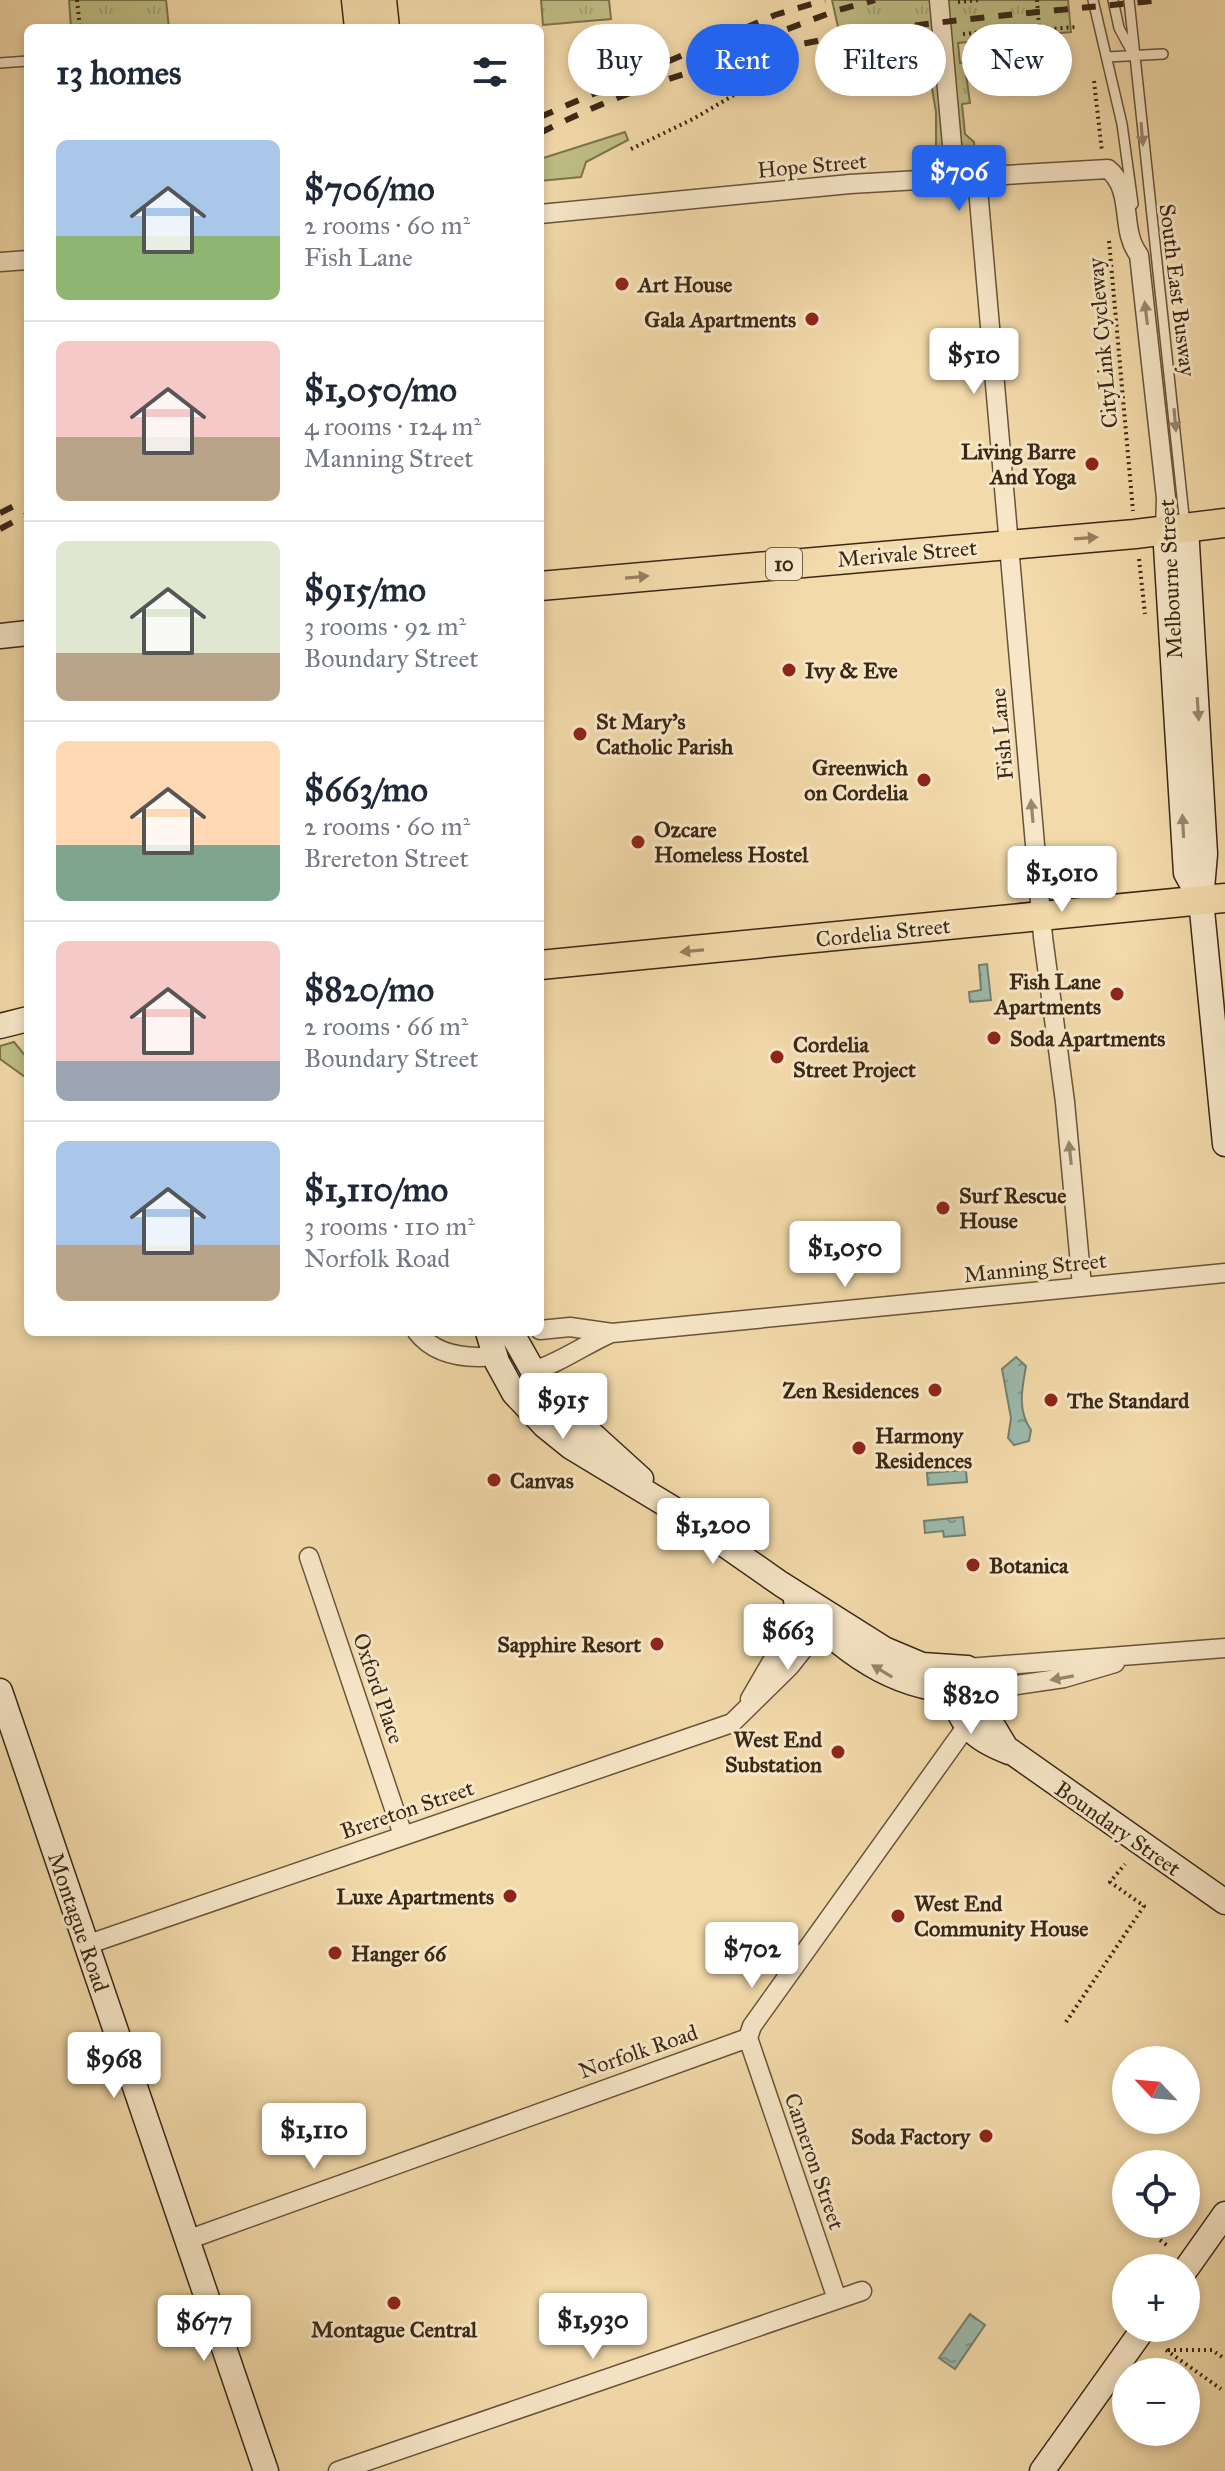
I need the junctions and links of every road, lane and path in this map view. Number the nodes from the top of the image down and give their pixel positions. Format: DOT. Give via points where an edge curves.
graph roads {
  1 [pos="77,0"];
  2 [pos="356,0"];
  3 [pos="382,0"];
  4 [pos="939,0"];
  5 [pos="1037,0"];
  6 [pos="1093,0"];
  7 [pos="1113,0"];
  8 [pos="1129,0"];
  9 [pos="80,24"];
  10 [pos="359,24"];
  11 [pos="385,24"];
  12 [pos="941,24"];
  13 [pos="1039,24"];
  14 [pos="1072,27"];
  15 [pos="1076,27"];
  16 [pos="1163,54"];
  17 [pos="1134,56"];
  18 [pos="1107,57"];
  19 [pos="24,61"];
  20 [pos="0,63"];
  21 [pos="1093,75"];
  22 [pos="946,80"];
  23 [pos="733,96"];
  24 [pos="631,149"];
  25 [pos="1095,168"];
  26 [pos="977,177"];
  27 [pos="955,178"];
  28 [pos="544,214"];
  29 [pos="1108,231"];
  30 [pos="1139,255"];
  31 [pos="24,260"];
  32 [pos="0,262"];
  33 [pos="1225,523"];
  34 [pos="1175,529"];
  35 [pos="1135,534"];
  36 [pos="1008,544"];
  37 [pos="544,586"];
  38 [pos="1146,624"];
  39 [pos="24,633"];
  40 [pos="0,636"];
  41 [pos="1213,899"];
  42 [pos="1041,915"];
  43 [pos="544,965"];
  44 [pos="24,1020"];
  45 [pos="0,1026"];
  46 [pos="24,1035"];
  47 [pos="1225,1144"];
  48 [pos="1225,1273"];
  49 [pos="1082,1286"];
  50 [pos="544,1330"];
  51 [pos="612,1333"];
  52 [pos="420,1336"];
  53 [pos="489,1336"];
  54 [pos="513,1336"];
  55 [pos="495,1356"];
  56 [pos="531,1371"];
  57 [pos="672,1508"];
  58 [pos="309,1557"];
  59 [pos="781,1584"];
  60 [pos="803,1608"];
  61 [pos="821,1627"];
  62 [pos="1225,1648"];
  63 [pos="1137,1657"];
  64 [pos="967,1668"];
  65 [pos="984,1690"];
  66 [pos="0,1691"];
  67 [pos="953,1691"];
  68 [pos="741,1716"];
  69 [pos="966,1727"];
  70 [pos="1011,1753"];
  71 [pos="403,1835"];
  72 [pos="1125,1864"];
  73 [pos="1177,1870"];
  74 [pos="1225,1884"];
  75 [pos="1225,1902"];
  76 [pos="86,1945"];
  77 [pos="1066,2022"];
  78 [pos="748,2038"];
  79 [pos="1225,2214"];
  80 [pos="187,2240"];
  81 [pos="1160,2240"];
  82 [pos="1168,2246"];
  83 [pos="1197,2254"];
  84 [pos="862,2291"];
  85 [pos="837,2299"];
  86 [pos="1134,2342"];
  87 [pos="1224,2359"];
  88 [pos="1221,2389"];
  89 [pos="266,2471"];
  90 [pos="338,2471"];
  91 [pos="1042,2471"];
  1 -- 9 [label="path"];
  2 -- 10 [label="main road"];
  3 -- 11 [label="main road"];
  4 -- 12 [label="street"];
  5 -- 13 [label="path"];
  6 -- 18 [label="lane"];
  7 -- 17 [label="lane, South East Busway" via="1119,28"];
  8 -- 17 [label="lane, South East Busway"];
  14 -- 15 [label="path"];
  16 -- 17 [label="lane"];
  17 -- 18 [label="lane"];
  17 -- 34 [label="lane, South East Busway, one-way"];
  18 -- 30 [label="lane, Melbourne Street" via="1129,166"];
  19 -- 20 [label="lane"];
  21 -- 25 [label="path"];
  22 -- 27 [label="street"];
  23 -- 24 [label="path"];
  25 -- 26 [label="street, Hope Street"];
  25 -- 30 [label="street, Melbourne Street" via="1115,175 1124,192 1129,242"];
  26 -- 27 [label="street, Hope Street"];
  26 -- 36 [label="street, Fish Lane"];
  27 -- 28 [label="street, Hope Street"];
  29 -- 35 [label="path, CityLink Cycleway"];
  34 -- 30 [label="street, Melbourne Street, one-way"];
  31 -- 32 [label="street"];
  33 -- 34 [label="main road, Merivale Street / 10"];
  34 -- 35 [label="main road, Merivale Street / 10"];
  34 -- 41 [label="street, Melbourne Street" via="1186,873"];
  36 -- 35 [label="main road, Merivale Street / 10, one-way"];
  35 -- 38 [label="path, CityLink Cycleway"];
  37 -- 36 [label="main road, Merivale Street / 10, one-way"];
  42 -- 36 [label="street, Fish Lane, one-way"];
  39 -- 40 [label="street"];
  41 -- 42 [label="main road, Cordelia Street"];
  41 -- 47 [label="street, Melbourne Street"];
  42 -- 43 [label="main road, Cordelia Street, one-way"];
  49 -- 42 [label="street, Fish Lane, one-way"];
  44 -- 45 [label="street"];
  45 -- 46 [label="street"];
  48 -- 49 [label="street, Manning Street"];
  49 -- 51 [label="street, Manning Street"];
  50 -- 51 [label="street, Manning Street"];
  51 -- 56 [label="street, Manning Street"];
  52 -- 55 [label="street" via="425,1343 464,1357"];
  53 -- 55 [label="street"];
  54 -- 56 [label="street"];
  55 -- 56 [label="street"];
  55 -- 57 [label="street" via="514,1393 545,1426"];
  56 -- 57 [label="street" via="555,1401"];
  57 -- 59 [label="street"];
  58 -- 71 [label="street, Oxford Place"];
  59 -- 60 [label="street"];
  59 -- 64 [label="street" via="901,1657 937,1668"];
  60 -- 61 [label="street"];
  60 -- 68 [label="street"];
  67 -- 61 [label="street, one-way" via="893,1678"];
  61 -- 68 [label="street, Brereton Street"];
  62 -- 63 [label="street"];
  63 -- 64 [label="street"];
  63 -- 65 [label="street, one-way" via="1064,1678"];
  64 -- 65 [label="street, Boundary Street"];
  64 -- 67 [label="street"];
  65 -- 67 [label="street"];
  65 -- 70 [label="street, Boundary Street" via="991,1723"];
  66 -- 76 [label="street, Montague Road"];
  67 -- 69 [label="street"];
  68 -- 71 [label="street, Brereton Street"];
  69 -- 70 [label="street, Boundary Street"];
  69 -- 78 [label="street"];
  70 -- 73 [label="street, Boundary Street"];
  71 -- 76 [label="street, Brereton Street"];
  72 -- 77 [label="path" via="1110,1882 1144,1906"];
  73 -- 74 [label="street"];
  73 -- 75 [label="street, Boundary Street"];
  76 -- 80 [label="street, Montague Road"];
  78 -- 80 [label="street, Norfolk Road"];
  78 -- 85 [label="street, Cameron Street"];
  79 -- 83 [label="street"];
  80 -- 89 [label="street, Montague Road"];
  81 -- 82 [label="path"];
  84 -- 85 [label="street"];
  85 -- 90 [label="street"];
  86 -- 91 [label="street"];
  87 -- 88 [label="path" via="1212,2350 1166,2350"];
}
